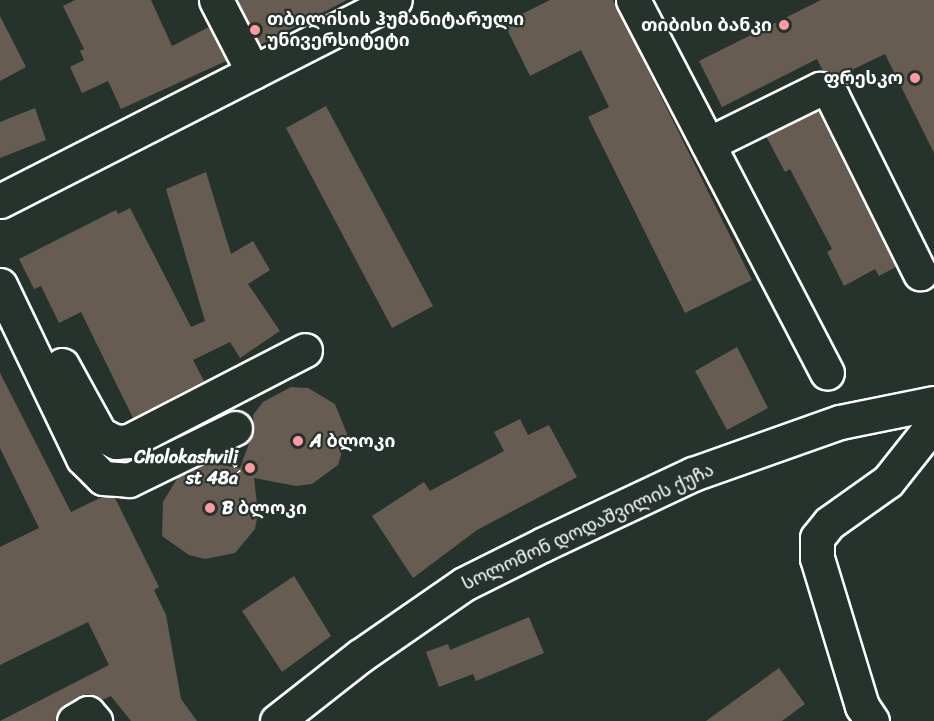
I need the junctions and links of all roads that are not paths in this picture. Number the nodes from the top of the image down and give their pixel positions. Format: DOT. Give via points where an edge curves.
graph roads {
  1 [pos="216,0"];
  2 [pos="395,0"];
  3 [pos="633,0"];
  4 [pos="253,72"];
  5 [pos="708,144"];
  6 [pos="0,201"];
  7 [pos="920,273"];
  8 [pos="0,285"];
  9 [pos="305,350"];
  10 [pos="34,354"];
  11 [pos="827,373"];
  12 [pos="934,403"];
  13 [pos="934,423"];
  14 [pos="234,428"];
  15 [pos="858,716"];
  16 [pos="74,721"];
  17 [pos="95,721"];
  18 [pos="277,721"];
  1 -- 4 [label="street"];
  2 -- 4 [label="street"];
  3 -- 5 [label="street"];
  4 -- 6 [label="street"];
  5 -- 7 [label="street" via="820,89 832,96"];
  5 -- 11 [label="street"];
  8 -- 10 [label="street"];
  9 -- 10 [label="street" via="129,441 116,442 100,434 54,351 46,349"];
  10 -- 14 [label="street" via="83,458 103,478 129,480"];
  12 -- 18 [label="street, სოლომონ დოდაშვილის ქუჩა" via="840,423 693,474 544,544 464,584 360,656"];
  13 -- 15 [label="street" via="888,481 829,523 817,538 817,558"];
  16 -- 17 [label="street" via="88,713"];
}
